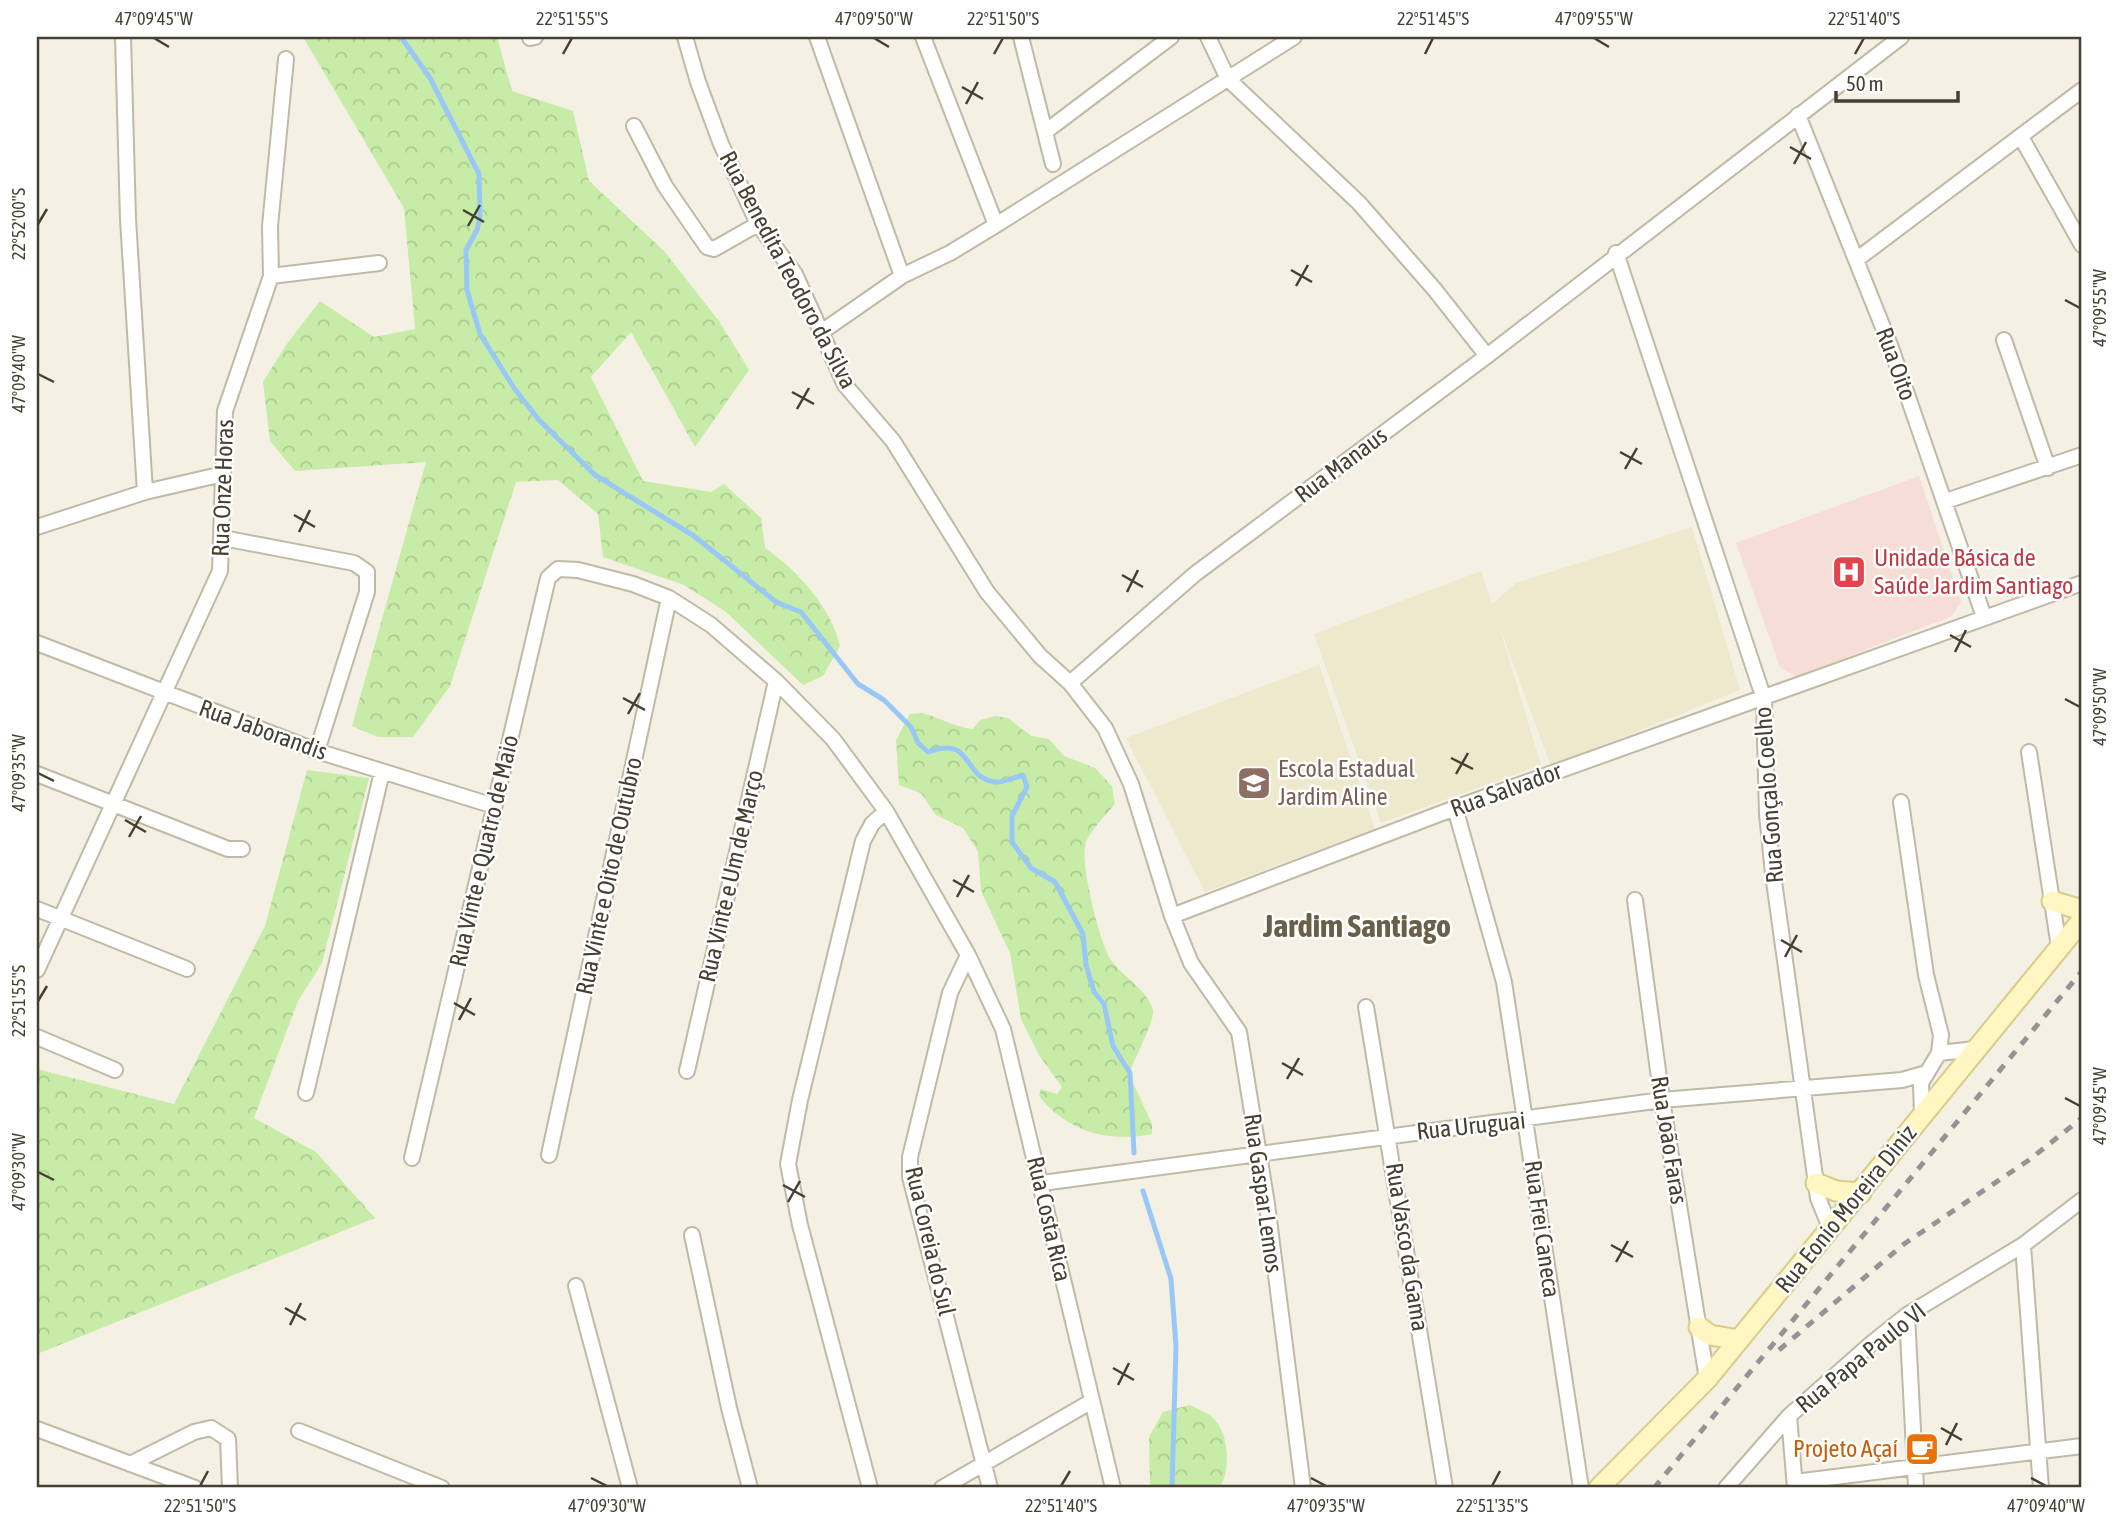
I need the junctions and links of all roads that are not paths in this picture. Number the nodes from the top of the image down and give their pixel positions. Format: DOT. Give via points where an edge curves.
graph roads {
  1 [pos="123,37"];
  2 [pos="685,37"];
  3 [pos="817,37"];
  4 [pos="923,37"];
  5 [pos="1021,37"];
  6 [pos="1171,37"];
  7 [pos="1208,37"];
  8 [pos="1294,37"];
  9 [pos="1901,37"];
  10 [pos="286,59"];
  11 [pos="1228,79"];
  12 [pos="2082,90"];
  13 [pos="1798,115"];
  14 [pos="634,126"];
  15 [pos="1045,132"];
  16 [pos="2021,137"];
  17 [pos="1053,164"];
  18 [pos="758,224"];
  19 [pos="996,225"];
  20 [pos="2082,245"];
  21 [pos="1616,253"];
  22 [pos="1856,260"];
  23 [pos="379,263"];
  24 [pos="271,276"];
  25 [pos="902,276"];
  26 [pos="820,333"];
  27 [pos="2004,340"];
  28 [pos="1487,356"];
  29 [pos="2082,455"];
  30 [pos="2048,468"];
  31 [pos="223,474"];
  32 [pos="145,492"];
  33 [pos="1945,501"];
  34 [pos="37,527"];
  35 [pos="222,538"];
  36 [pos="578,570"];
  37 [pos="2082,583"];
  38 [pos="669,598"];
  39 [pos="1984,617"];
  40 [pos="37,643"];
  41 [pos="776,681"];
  42 [pos="1070,683"];
  43 [pos="165,694"];
  44 [pos="1764,699"];
  45 [pos="317,751"];
  46 [pos="2029,752"];
  47 [pos="382,772"];
  48 [pos="37,774"];
  49 [pos="1900,802"];
  50 [pos="114,804"];
  51 [pos="494,806"];
  52 [pos="1455,808"];
  53 [pos="886,811"];
  54 [pos="242,849"];
  55 [pos="1636,900"];
  56 [pos="2052,901"];
  57 [pos="37,909"];
  58 [pos="2082,910"];
  59 [pos="1172,916"];
  60 [pos="61,918"];
  61 [pos="2082,919"];
  62 [pos="2059,947"];
  63 [pos="968,955"];
  64 [pos="187,969"];
  65 [pos="37,970"];
  66 [pos="1366,1007"];
  67 [pos="37,1037"];
  68 [pos="1976,1049"];
  69 [pos="1947,1051"];
  70 [pos="115,1070"];
  71 [pos="687,1071"];
  72 [pos="1922,1080"];
  73 [pos="1801,1087"];
  74 [pos="306,1093"];
  75 [pos="1662,1100"];
  76 [pos="1922,1116"];
  77 [pos="1527,1120"];
  78 [pos="1389,1135"];
  79 [pos="549,1155"];
  80 [pos="1258,1155"];
  81 [pos="412,1158"];
  82 [pos="1042,1183"];
  83 [pos="1816,1183"];
  84 [pos="1861,1193"];
  85 [pos="2082,1200"];
  86 [pos="1831,1230"];
  87 [pos="692,1235"];
  88 [pos="2023,1245"];
  89 [pos="576,1286"];
  90 [pos="1907,1315"];
  91 [pos="1699,1327"];
  92 [pos="1739,1340"];
  93 [pos="1707,1378"];
  94 [pos="1092,1401"];
  95 [pos="1789,1416"];
  96 [pos="37,1429"];
  97 [pos="299,1431"];
  98 [pos="2082,1446"];
  99 [pos="2039,1451"];
  100 [pos="985,1463"];
  101 [pos="130,1464"];
  102 [pos="1914,1468"];
  103 [pos="1795,1485"];
  104 [pos="195,1488"];
  105 [pos="230,1488"];
  106 [pos="442,1488"];
  107 [pos="630,1488"];
  108 [pos="750,1488"];
  109 [pos="870,1488"];
  110 [pos="942,1488"];
  111 [pos="990,1488"];
  112 [pos="1113,1488"];
  113 [pos="1303,1488"];
  114 [pos="1446,1488"];
  115 [pos="1581,1488"];
  116 [pos="1600,1488"];
  117 [pos="1726,1488"];
  118 [pos="1916,1488"];
  119 [pos="2041,1488"];
  1 -- 32 [label="street" via="128,219"];
  2 -- 18 [label="street, Rua Benedita Teodoro da Silva" via="721,144"];
  3 -- 25 [label="street"];
  4 -- 19 [label="street"];
  5 -- 15 [label="street"];
  6 -- 15 [label="street"];
  7 -- 11 [label="street"];
  8 -- 11 [label="street"];
  9 -- 13 [label="street, Rua Manaus"];
  10 -- 24 [label="street, Rua Onze Horas" via="270,226"];
  11 -- 19 [label="street"];
  11 -- 28 [label="street" via="1359,203"];
  12 -- 16 [label="street"];
  13 -- 21 [label="street, Rua Manaus"];
  13 -- 22 [label="street, Rua Oito"];
  14 -- 18 [label="street" via="665,186 707,247 714,249"];
  15 -- 17 [label="street"];
  16 -- 20 [label="street"];
  16 -- 22 [label="street"];
  18 -- 26 [label="street, Rua Benedita Teodoro da Silva" via="795,274"];
  19 -- 25 [label="street"];
  21 -- 28 [label="street, Rua Manaus"];
  21 -- 44 [label="street, Rua Gonçalo Coelho"];
  22 -- 33 [label="street, Rua Oito"];
  23 -- 24 [label="street"];
  24 -- 31 [label="street, Rua Onze Horas" via="225,411"];
  25 -- 26 [label="street"];
  26 -- 42 [label="street, Rua Benedita Teodoro da Silva" via="845,386 893,441 987,592 1040,656"];
  27 -- 30 [label="street"];
  28 -- 42 [label="street, Rua Manaus" via="1195,574"];
  29 -- 30 [label="street"];
  30 -- 33 [label="street"];
  31 -- 32 [label="street"];
  31 -- 35 [label="street, Rua Onze Horas"];
  32 -- 34 [label="street"];
  33 -- 39 [label="street, Rua Oito"];
  35 -- 43 [label="street, Rua Onze Horas" via="216,584"];
  35 -- 45 [label="street" via="354,563 367,572 367,592"];
  36 -- 38 [label="street, Rua Costa Rica"];
  36 -- 51 [label="street, Rua Vinte e Quatro de Maio" via="558,569 548,578"];
  37 -- 39 [label="street, Rua Salvador"];
  38 -- 41 [label="street, Rua Costa Rica" via="710,625"];
  38 -- 79 [label="street, Rua Vinte e Oito de Outubro"];
  39 -- 44 [label="street, Rua Salvador"];
  40 -- 43 [label="street, Rua Jaborandis"];
  41 -- 53 [label="street, Rua Costa Rica" via="833,739"];
  41 -- 71 [label="street, Rua Vinte e Um de Março"];
  42 -- 59 [label="street, Rua Benedita Teodoro da Silva" via="1105,728 1131,785"];
  43 -- 45 [label="street, Rua Jaborandis"];
  43 -- 50 [label="street, Rua Onze Horas"];
  44 -- 52 [label="street, Rua Salvador"];
  44 -- 73 [label="street, Rua Gonçalo Coelho" via="1767,814"];
  45 -- 47 [label="street, Rua Jaborandis"];
  46 -- 56 [label="street"];
  47 -- 51 [label="street, Rua Jaborandis"];
  47 -- 74 [label="street"];
  48 -- 50 [label="street"];
  49 -- 69 [label="street" via="1926,975"];
  50 -- 54 [label="street" via="228,849"];
  50 -- 60 [label="street, Rua Onze Horas"];
  51 -- 81 [label="street, Rua Vinte e Quatro de Maio"];
  52 -- 59 [label="street, Rua Salvador"];
  52 -- 77 [label="street, Rua Frei Caneca" via="1504,982"];
  53 -- 63 [label="street, Rua Costa Rica"];
  53 -- 109 [label="street" via="863,841 788,1164"];
  55 -- 75 [label="street, Rua João Faras"];
  56 -- 58 [label="main road"];
  56 -- 62 [label="street"];
  57 -- 60 [label="street"];
  59 -- 80 [label="street, Rua Gaspar Lemos" via="1191,963 1240,1032"];
  60 -- 64 [label="street"];
  60 -- 65 [label="street, Rua Onze Horas"];
  61 -- 62 [label="main road, Rua Eonio Moreira Diniz"];
  62 -- 68 [label="main road, Rua Eonio Moreira Diniz"];
  63 -- 82 [label="street, Rua Costa Rica" via="1003,1029"];
  63 -- 100 [label="street, Rua Coreia do Sul" via="950,993 910,1157 910,1177"];
  66 -- 78 [label="street, Rua Vasco da Gama"];
  67 -- 70 [label="street"];
  68 -- 69 [label="street"];
  68 -- 76 [label="main road, Rua Eonio Moreira Diniz"];
  69 -- 72 [label="street"];
  72 -- 73 [label="street, Rua Uruguai"];
  72 -- 76 [label="street"];
  73 -- 75 [label="street, Rua Uruguai"];
  73 -- 83 [label="street, Rua Gonçalo Coelho"];
  75 -- 77 [label="street, Rua Uruguai"];
  75 -- 91 [label="street, Rua João Faras"];
  76 -- 84 [label="main road, Rua Eonio Moreira Diniz"];
  77 -- 78 [label="street, Rua Uruguai"];
  77 -- 115 [label="street, Rua Frei Caneca"];
  78 -- 80 [label="street, Rua Uruguai"];
  78 -- 114 [label="street, Rua Vasco da Gama"];
  80 -- 82 [label="street, Rua Uruguai"];
  80 -- 113 [label="street, Rua Gaspar Lemos"];
  82 -- 94 [label="street, Rua Costa Rica"];
  83 -- 84 [label="main road"];
  83 -- 86 [label="street, Rua Gonçalo Coelho"];
  84 -- 86 [label="main road, Rua Eonio Moreira Diniz"];
  85 -- 88 [label="street, Rua Papa Paulo VI"];
  86 -- 92 [label="main road, Rua Eonio Moreira Diniz"];
  87 -- 108 [label="street"];
  88 -- 90 [label="street, Rua Papa Paulo VI"];
  88 -- 99 [label="street"];
  89 -- 107 [label="street"];
  90 -- 95 [label="street, Rua Papa Paulo VI"];
  90 -- 102 [label="street"];
  91 -- 92 [label="main road" via="1710,1335"];
  91 -- 93 [label="street, Rua João Faras"];
  92 -- 93 [label="main road, Rua Eonio Moreira Diniz"];
  93 -- 116 [label="main road, Rua Eonio Moreira Diniz"];
  94 -- 100 [label="street"];
  94 -- 112 [label="street, Rua Costa Rica"];
  95 -- 103 [label="street"];
  95 -- 117 [label="street, Rua Papa Paulo VI"];
  96 -- 101 [label="street"];
  97 -- 106 [label="street"];
  98 -- 99 [label="street"];
  99 -- 102 [label="street"];
  99 -- 119 [label="street"];
  100 -- 110 [label="street"];
  100 -- 111 [label="street, Rua Coreia do Sul"];
  101 -- 104 [label="street"];
  101 -- 105 [label="street" via="211,1428 228,1439"];
  102 -- 103 [label="street"];
  102 -- 118 [label="street"];
}
